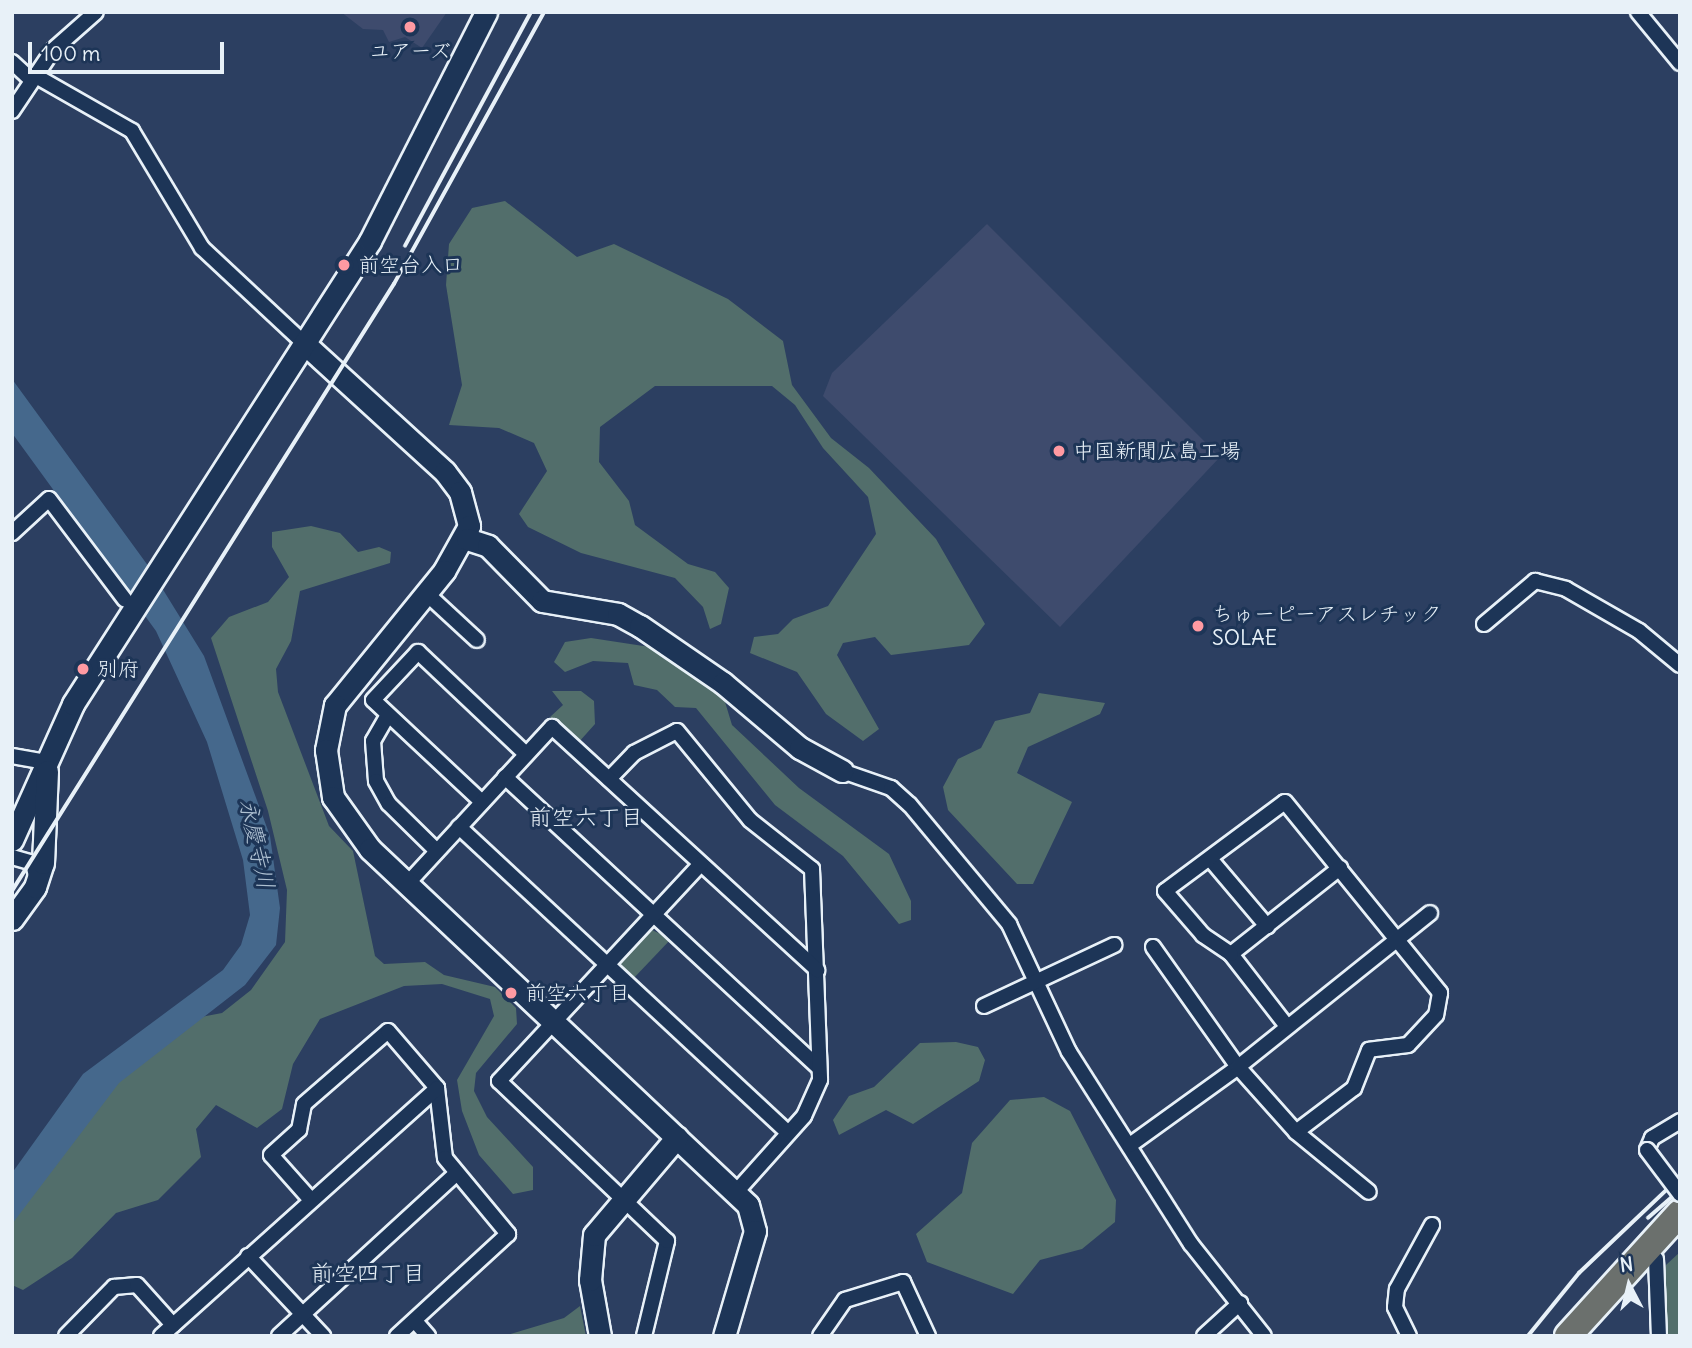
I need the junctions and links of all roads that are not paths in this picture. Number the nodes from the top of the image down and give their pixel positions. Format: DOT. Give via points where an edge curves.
graph roads {
  1 [pos="96,12"];
  2 [pos="486,12"];
  3 [pos="1638,12"];
  4 [pos="12,62"];
  5 [pos="1680,63"];
  6 [pos="33,77"];
  7 [pos="12,111"];
  8 [pos="306,345"];
  9 [pos="12,533"];
  10 [pos="467,539"];
  11 [pos="426,593"];
  12 [pos="129,607"];
  13 [pos="1484,624"];
  14 [pos="477,640"];
  15 [pos="1680,665"];
  16 [pos="388,715"];
  17 [pos="526,754"];
  18 [pos="12,756"];
  19 [pos="47,762"];
  20 [pos="842,771"];
  21 [pos="505,777"];
  22 [pos="609,779"];
  23 [pos="482,802"];
  24 [pos="459,827"];
  25 [pos="12,841"];
  26 [pos="437,850"];
  27 [pos="12,857"];
  28 [pos="1211,860"];
  29 [pos="701,864"];
  30 [pos="1340,868"];
  31 [pos="407,884"];
  32 [pos="35,887"];
  33 [pos="1430,913"];
  34 [pos="654,914"];
  35 [pos="12,919"];
  36 [pos="1266,926"];
  37 [pos="1398,938"];
  38 [pos="1114,945"];
  39 [pos="1153,947"];
  40 [pos="1231,954"];
  41 [pos="607,965"];
  42 [pos="817,970"];
  43 [pos="1039,983"];
  44 [pos="984,1006"];
  45 [pos="554,1022"];
  46 [pos="1286,1026"];
  47 [pos="1238,1067"];
  48 [pos="819,1068"];
  49 [pos="437,1088"];
  50 [pos="1680,1121"];
  51 [pos="1296,1132"];
  52 [pos="788,1133"];
  53 [pos="677,1137"];
  54 [pos="1130,1144"];
  55 [pos="455,1175"];
  56 [pos="736,1192"];
  57 [pos="1369,1192"];
  58 [pos="1680,1194"];
  59 [pos="624,1195"];
  60 [pos="311,1200"];
  61 [pos="1680,1213"];
  62 [pos="1432,1224"];
  63 [pos="1680,1235"];
  64 [pos="248,1256"];
  65 [pos="1656,1259"];
  66 [pos="1240,1303"];
  67 [pos="303,1314"];
  68 [pos="415,1321"];
  69 [pos="173,1325"];
  70 [pos="66,1336"];
  71 [pos="161,1336"];
  72 [pos="279,1336"];
  73 [pos="323,1336"];
  74 [pos="397,1336"];
  75 [pos="428,1336"];
  76 [pos="600,1336"];
  77 [pos="644,1336"];
  78 [pos="724,1336"];
  79 [pos="820,1336"];
  80 [pos="928,1336"];
  81 [pos="1204,1336"];
  82 [pos="1264,1336"];
  83 [pos="1409,1336"];
  84 [pos="1568,1336"];
  85 [pos="1588,1336"];
  86 [pos="1659,1336"];
  1 -- 6 [label="street"];
  2 -- 8 [label="street" via="405,178"];
  3 -- 5 [label="street"];
  4 -- 6 [label="street"];
  6 -- 7 [label="street"];
  6 -- 8 [label="street" via="132,131 202,248"];
  8 -- 10 [label="street" via="453,482 464,503"];
  8 -- 12 [label="street" via="162,569"];
  9 -- 12 [label="street" via="49,499"];
  10 -- 11 [label="street"];
  10 -- 20 [label="street" via="488,546 542,601 618,614 640,626 723,683 800,748"];
  11 -- 14 [label="street"];
  11 -- 31 [label="street" via="342,693 326,738 338,809"];
  12 -- 19 [label="street" via="73,704"];
  13 -- 15 [label="street" via="1535,581 1566,589 1639,631"];
  16 -- 17 [label="street" via="373,700 418,652"];
  16 -- 23 [label="street"];
  16 -- 26 [label="street" via="373,741 376,781 389,804"];
  17 -- 21 [label="street"];
  17 -- 22 [label="street" via="552,727"];
  18 -- 19 [label="street"];
  19 -- 25 [label="street"];
  19 -- 32 [label="street" via="46,838"];
  20 -- 43 [label="street" via="891,788 929,824 1009,924"];
  21 -- 23 [label="street"];
  21 -- 34 [label="street"];
  22 -- 29 [label="street"];
  22 -- 42 [label="street" via="634,753 677,731 750,820 811,869"];
  23 -- 24 [label="street"];
  24 -- 26 [label="street"];
  24 -- 41 [label="street"];
  26 -- 31 [label="street"];
  27 -- 32 [label="street" via="33,863"];
  28 -- 30 [label="street" via="1285,802"];
  28 -- 36 [label="street"];
  28 -- 40 [label="street" via="1165,891 1203,935"];
  29 -- 34 [label="street"];
  29 -- 42 [label="street"];
  30 -- 36 [label="street"];
  30 -- 37 [label="street"];
  31 -- 45 [label="street"];
  32 -- 35 [label="street"];
  33 -- 37 [label="street"];
  34 -- 41 [label="street"];
  34 -- 48 [label="street"];
  36 -- 40 [label="street"];
  37 -- 46 [label="street"];
  37 -- 51 [label="street" via="1440,993 1436,1015 1408,1045 1369,1050 1354,1088"];
  38 -- 43 [label="street"];
  39 -- 47 [label="street"];
  40 -- 46 [label="street"];
  41 -- 45 [label="street"];
  41 -- 52 [label="street"];
  42 -- 48 [label="street"];
  43 -- 44 [label="street"];
  43 -- 54 [label="street" via="1069,1052"];
  45 -- 53 [label="street"];
  45 -- 59 [label="street" via="499,1081"];
  46 -- 47 [label="street"];
  47 -- 51 [label="street"];
  47 -- 54 [label="street"];
  48 -- 52 [label="street" via="810,1104"];
  49 -- 55 [label="street" via="440,1147"];
  49 -- 60 [label="street"];
  49 -- 60 [label="street" via="388,1031 304,1104 299,1130 271,1155"];
  50 -- 58 [label="street, bridge" via="1651,1138 1647,1150"];
  51 -- 57 [label="street"];
  52 -- 56 [label="street"];
  53 -- 56 [label="street"];
  53 -- 59 [label="street"];
  54 -- 66 [label="street" via="1191,1244"];
  55 -- 67 [label="street"];
  55 -- 68 [label="street" via="508,1234"];
  56 -- 78 [label="street" via="754,1217 755,1231"];
  59 -- 76 [label="street" via="607,1213 592,1249 590,1280"];
  59 -- 77 [label="street" via="667,1241"];
  60 -- 64 [label="street"];
  61 -- 84 [label="highway"];
  62 -- 83 [label="street" via="1397,1289 1395,1307"];
  63 -- 65 [label="highway"];
  64 -- 67 [label="street"];
  64 -- 69 [label="street"];
  65 -- 85 [label="highway"];
  65 -- 86 [label="street"];
  66 -- 81 [label="street"];
  66 -- 82 [label="street"];
  67 -- 72 [label="street"];
  67 -- 73 [label="street"];
  68 -- 74 [label="street"];
  68 -- 75 [label="street"];
  69 -- 70 [label="street" via="137,1285 114,1287"];
  69 -- 71 [label="street"];
  79 -- 80 [label="street" via="845,1300 903,1282"];
}
